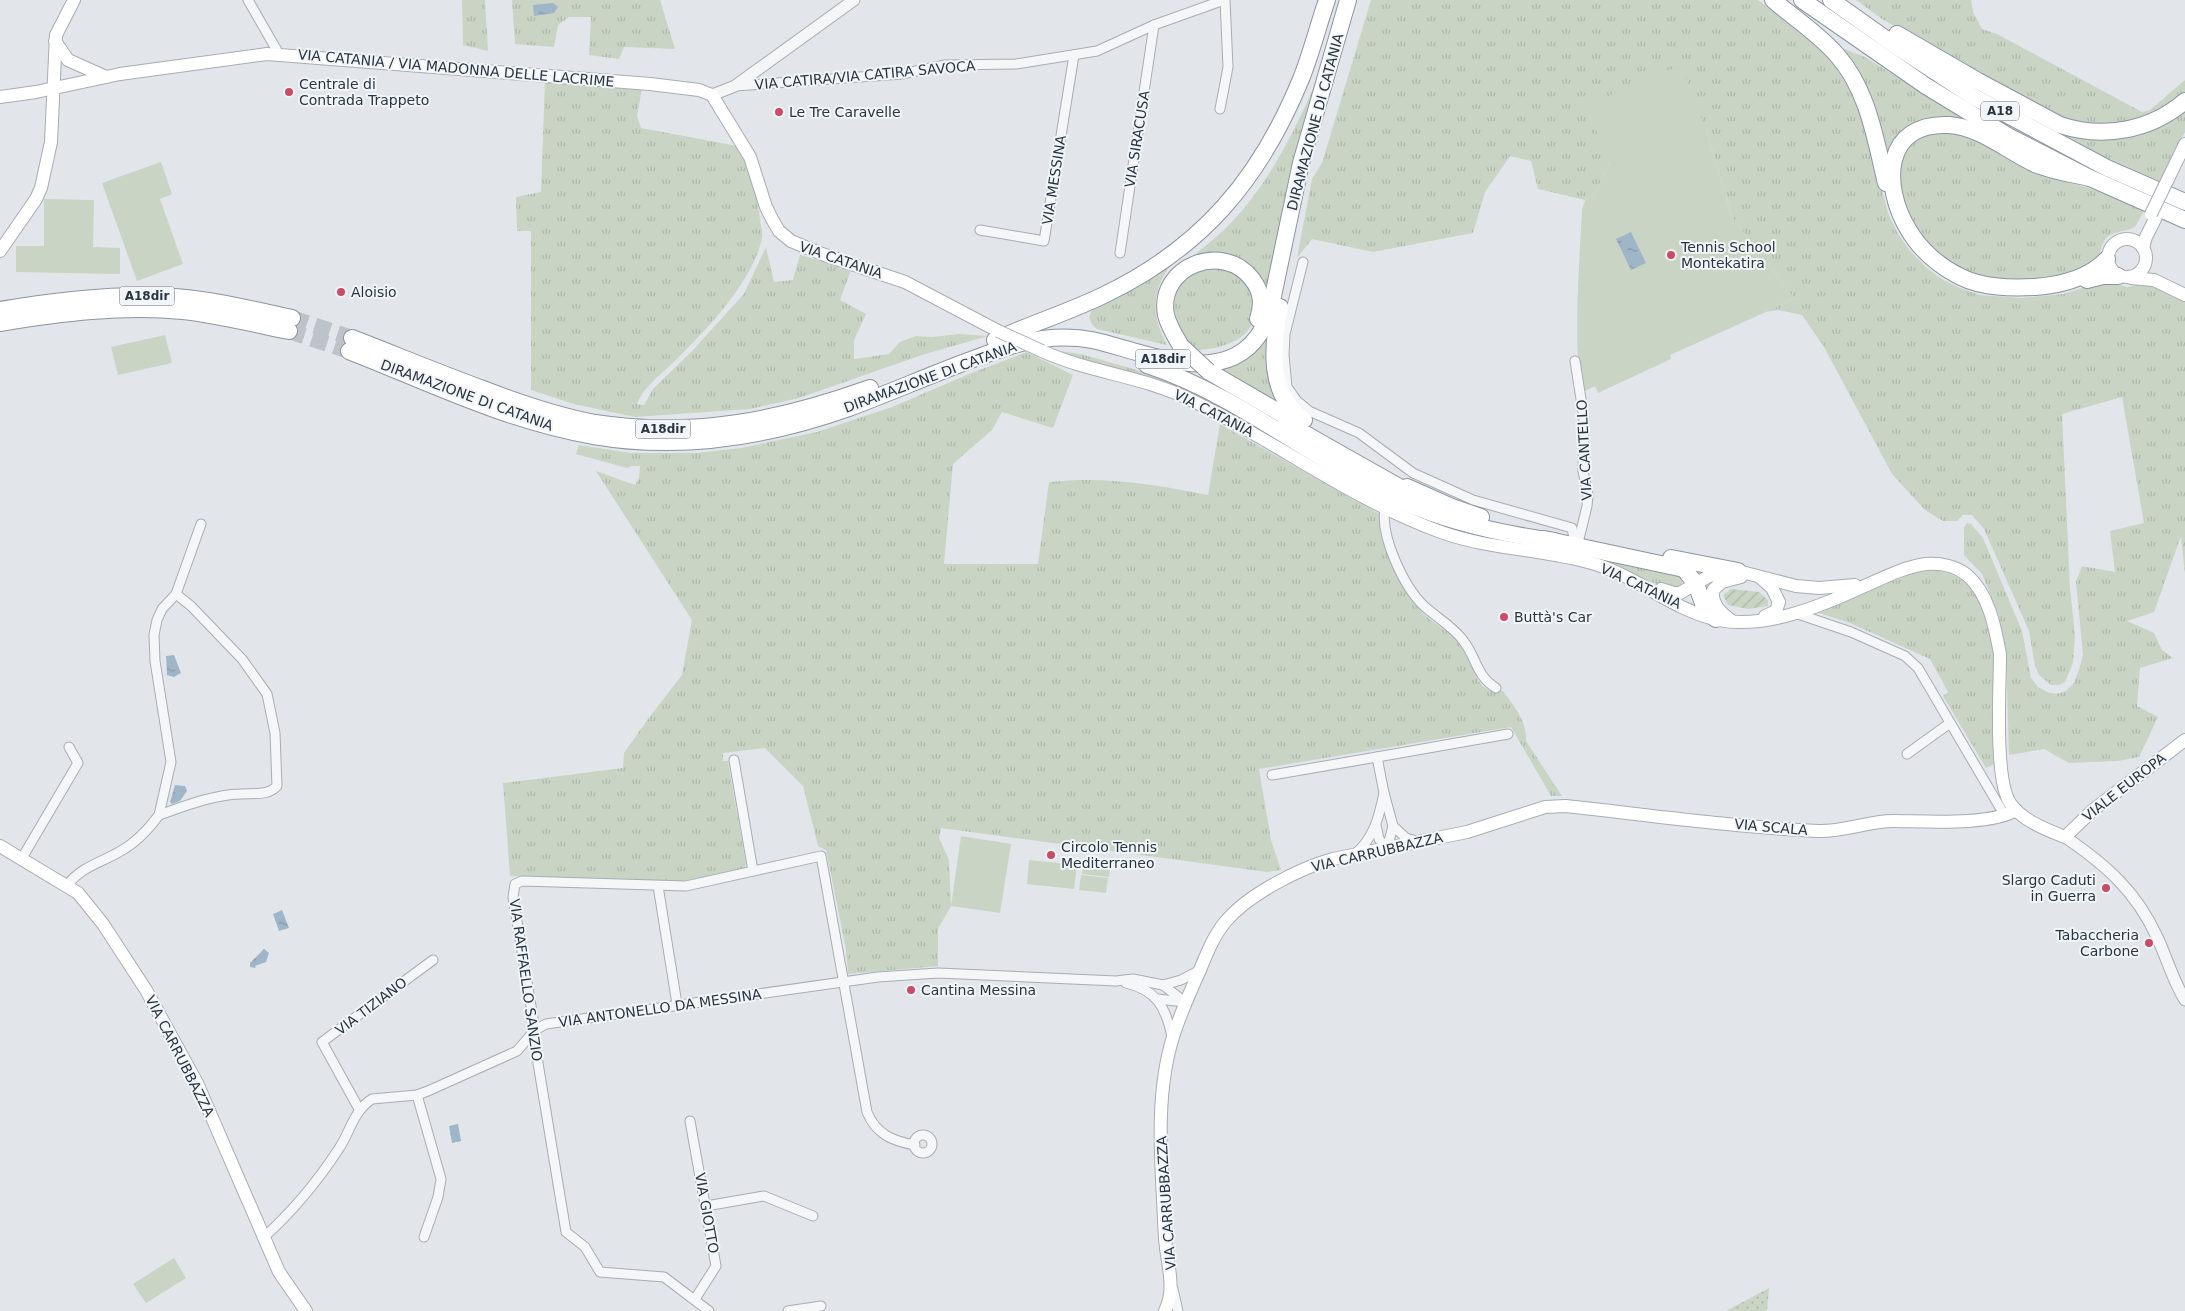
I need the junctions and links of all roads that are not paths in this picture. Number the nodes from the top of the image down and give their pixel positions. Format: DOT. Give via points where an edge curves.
graph roads {
  1 [pos="74,0"];
  2 [pos="248,0"];
  3 [pos="854,0"];
  4 [pos="1224,0"];
  5 [pos="1318,0"];
  6 [pos="1327,0"];
  7 [pos="1773,0"];
  8 [pos="1796,0"];
  9 [pos="1802,0"];
  10 [pos="1832,0"];
  11 [pos="1347,2"];
  12 [pos="1154,26"];
  13 [pos="1838,26"];
  14 [pos="55,42"];
  15 [pos="279,54"];
  16 [pos="1074,55"];
  17 [pos="55,59"];
  18 [pos="68,60"];
  19 [pos="1335,66"];
  20 [pos="106,77"];
  21 [pos="69,85"];
  22 [pos="735,86"];
  23 [pos="52,88"];
  24 [pos="712,95"];
  25 [pos="0,97"];
  26 [pos="2185,101"];
  27 [pos="1220,109"];
  28 [pos="1313,121"];
  29 [pos="1273,140"];
  30 [pos="2185,144"];
  31 [pos="2185,157"];
  32 [pos="2090,178"];
  33 [pos="2172,178"];
  34 [pos="2130,196"];
  35 [pos="2184,205"];
  36 [pos="2153,216"];
  37 [pos="2185,220"];
  38 [pos="980,230"];
  39 [pos="2130,239"];
  40 [pos="0,251"];
  41 [pos="1120,253"];
  42 [pos="2145,253"];
  43 [pos="2107,259"];
  44 [pos="1303,262"];
  45 [pos="2124,277"];
  46 [pos="2166,284"];
  47 [pos="2185,295"];
  48 [pos="0,310"];
  49 [pos="0,323"];
  50 [pos="1178,348"];
  51 [pos="976,349"];
  52 [pos="1574,361"];
  53 [pos="1203,371"];
  54 [pos="850,407"];
  55 [pos="1361,461"];
  56 [pos="1385,509"];
  57 [pos="201,524"];
  58 [pos="1577,538"];
  59 [pos="1554,541"];
  60 [pos="1621,574"];
  61 [pos="1750,574"];
  62 [pos="1885,577"];
  63 [pos="1696,584"];
  64 [pos="176,594"];
  65 [pos="1795,612"];
  66 [pos="1716,619"];
  67 [pos="1736,622"];
  68 [pos="1496,688"];
  69 [pos="1950,723"];
  70 [pos="1508,734"];
  71 [pos="2185,740"];
  72 [pos="69,747"];
  73 [pos="1907,754"];
  74 [pos="1378,757"];
  75 [pos="734,760"];
  76 [pos="1272,775"];
  77 [pos="1384,793"];
  78 [pos="1526,812"];
  79 [pos="2010,813"];
  80 [pos="159,815"];
  81 [pos="1376,825"];
  82 [pos="1393,826"];
  83 [pos="2065,836"];
  84 [pos="1422,842"];
  85 [pos="0,846"];
  86 [pos="1387,850"];
  87 [pos="1354,855"];
  88 [pos="22,858"];
  89 [pos="753,871"];
  90 [pos="67,885"];
  91 [pos="658,886"];
  92 [pos="433,960"];
  93 [pos="1200,970"];
  94 [pos="843,981"];
  95 [pos="1116,981"];
  96 [pos="1163,985"];
  97 [pos="1157,999"];
  98 [pos="2185,1000"];
  99 [pos="1185,1002"];
  100 [pos="677,1004"];
  101 [pos="535,1030"];
  102 [pos="1172,1038"];
  103 [pos="417,1095"];
  104 [pos="359,1109"];
  105 [pos="690,1121"];
  106 [pos="915,1145"];
  107 [pos="706,1206"];
  108 [pos="812,1216"];
  109 [pos="424,1237"];
  110 [pos="263,1238"];
  111 [pos="1171,1282"];
  112 [pos="695,1299"];
  113 [pos="820,1306"];
  114 [pos="306,1311"];
  115 [pos="709,1311"];
  116 [pos="788,1311"];
  117 [pos="1165,1311"];
  118 [pos="1178,1311"];
  1 -- 14 [label="main road" via="59,26"];
  2 -- 15 [label="street"];
  3 -- 22 [label="street"];
  4 -- 12 [label="street, VIA CATIRA/VIA CATIRA SAVOCA"];
  4 -- 27 [label="street" via="1228,67"];
  5 -- 29 [label="highway"];
  6 -- 29 [label="highway, DIRAMAZIONE DI CATANIA / A18dir" via="1302,77"];
  7 -- 45 [label="highway" via="1830,48 1854,77 1871,120 1897,221 1910,243 1937,270 1971,287 2012,293 2055,290 2093,278"];
  8 -- 13 [label="highway"];
  9 -- 13 [label="highway, A18"];
  10 -- 26 [label="highway" via="1863,14 1978,82 2073,129 2103,132 2130,129 2158,119"];
  10 -- 35 [label="highway, A18" via="1974,97"];
  11 -- 19 [label="highway"];
  11 -- 28 [label="highway, DIRAMAZIONE DI CATANIA / A18dir"];
  11 -- 50 [label="highway" via="1268,169 1236,210 1176,265 1163,283 1159,301 1160,321"];
  12 -- 16 [label="street, VIA CATIRA/VIA CATIRA SAVOCA" via="1108,48"];
  12 -- 41 [label="street, VIA SIRACUSA"];
  13 -- 32 [label="highway, A18" via="1926,86 2008,136"];
  14 -- 17 [label="main road"];
  14 -- 18 [label="main road"];
  15 -- 20 [label="main road, VIA CATANIA / VIA MADONNA DELLE LACRIME"];
  15 -- 24 [label="main road, VIA CATANIA / VIA MADONNA DELLE LACRIME" via="650,84 699,90"];
  16 -- 22 [label="street, VIA CATIRA/VIA CATIRA SAVOCA" via="1016,64 945,65 902,74"];
  16 -- 38 [label="street, VIA MESSINA" via="1044,241"];
  17 -- 21 [label="main road"];
  17 -- 23 [label="main road"];
  18 -- 20 [label="main road"];
  18 -- 21 [label="main road" via="73,72"];
  19 -- 28 [label="highway"];
  19 -- 55 [label="highway" via="1308,173 1273,353 1281,392 1292,410"];
  20 -- 21 [label="main road, VIA CATANIA / VIA MADONNA DELLE LACRIME"];
  21 -- 23 [label="main road, VIA CATANIA / VIA MADONNA DELLE LACRIME"];
  22 -- 24 [label="street"];
  23 -- 25 [label="main road, VIA CATANIA / VIA MADONNA DELLE LACRIME"];
  23 -- 40 [label="main road" via="51,142 41,188"];
  24 -- 56 [label="main road, VIA CATANIA, bridge" via="750,157 772,219 779,231 791,241 905,282 998,331 1071,363 1145,381 1188,398"];
  28 -- 54 [label="highway, DIRAMAZIONE DI CATANIA / A18dir" via="1269,316 1260,335 1245,350 1225,360 1196,364 1168,361 1090,340 1041,339 976,358"];
  29 -- 51 [label="highway, DIRAMAZIONE DI CATANIA / A18dir" via="1236,194 1169,257 1104,295"];
  30 -- 33 [label="main road"];
  31 -- 33 [label="main road"];
  32 -- 34 [label="highway, A18"];
  32 -- 43 [label="highway" via="2036,164 1976,132 1951,125 1927,128 1908,138 1896,150 1891,168 1898,206 1908,230 1930,256 1962,278 1996,286 2041,286 2091,273"];
  33 -- 36 [label="main road, bridge"];
  34 -- 35 [label="highway"];
  34 -- 37 [label="highway, A18"];
  36 -- 39 [label="main road"];
  36 -- 42 [label="main road"];
  39 -- 42 [label="main road" via="2138,242"];
  39 -- 43 [label="main road" via="2114,243"];
  42 -- 45 [label="main road" via="2142,271"];
  42 -- 46 [label="main road"];
  43 -- 45 [label="main road" via="2110,269"];
  44 -- 58 [label="street" via="1284,355 1287,386 1297,402 1309,411 1359,432 1413,473 1473,500 1572,528"];
  45 -- 46 [label="main road"];
  46 -- 47 [label="main road"];
  48 -- 49 [label="highway, A18dir" via="46,302 126,296 168,297 235,306 290,325 182,311 125,309"];
  50 -- 51 [label="highway" via="1166,313 1167,294 1173,280 1187,268 1212,260 1228,261 1243,269 1261,296 1260,312 1248,335 1223,350 1204,354 1180,353 1105,334 1066,330 1043,331"];
  50 -- 53 [label="highway, bridge"];
  51 -- 54 [label="highway, DIRAMAZIONE DI CATANIA / A18dir" via="850,395 780,415 734,425 666,429 594,422 541,409 351,344 482,403 568,431 616,440 666,443 736,438"];
  52 -- 58 [label="street, VIA CANTELLO" via="1584,418 1583,471 1588,495"];
  53 -- 55 [label="highway"];
  53 -- 59 [label="highway" via="1427,503 1484,524"];
  54 -- 59 [label="highway" via="895,395 1027,347 1077,347 1148,366 1189,382 1378,490 1412,506 1502,534"];
  55 -- 58 [label="highway" via="1409,488 1469,513"];
  56 -- 60 [label="main road, VIA CATANIA" via="1464,539 1580,560"];
  56 -- 68 [label="street" via="1384,526 1399,568 1411,590 1423,605 1457,633 1470,651 1480,674"];
  57 -- 64 [label="street"];
  58 -- 61 [label="highway"];
  59 -- 63 [label="highway" via="1674,565 1684,569"];
  60 -- 63 [label="main road" via="1674,594"];
  60 -- 66 [label="main road, VIA CATANIA" via="1652,592"];
  61 -- 62 [label="main road" via="1796,586 1819,588 1853,585"];
  61 -- 63 [label="main road" via="1709,576"];
  61 -- 67 [label="main road" via="1722,582 1713,590 1716,606"];
  61 -- 67 [label="main road" via="1777,597 1778,606 1767,616"];
  62 -- 65 [label="main road, VIA CATANIA"];
  62 -- 79 [label="main road, VIA CATANIA" via="1923,565 1946,565 1967,575 1985,599 2000,654 2001,772"];
  63 -- 66 [label="highway" via="1705,609"];
  64 -- 80 [label="street" via="162,608 154,635 154,661 171,762"];
  64 -- 80 [label="street" via="242,659 267,694 275,734 277,786 265,793 211,798"];
  65 -- 67 [label="main road, VIA CATANIA" via="1761,621"];
  65 -- 69 [label="street" via="1905,656 1918,668"];
  66 -- 67 [label="main road, VIA CATANIA"];
  69 -- 73 [label="street"];
  69 -- 79 [label="street"];
  70 -- 74 [label="street"];
  71 -- 83 [label="main road, VIALE EUROPA" via="2093,810"];
  72 -- 88 [label="street" via="78,763"];
  74 -- 76 [label="street"];
  74 -- 77 [label="street"];
  75 -- 89 [label="street"];
  77 -- 81 [label="street"];
  77 -- 82 [label="street"];
  78 -- 79 [label="main road, VIA SCALA" via="1566,806 1820,831 1876,821 1965,820"];
  78 -- 84 [label="main road, VIA CARRUBBAZZA" via="1468,832"];
  79 -- 83 [label="main road"];
  80 -- 90 [label="street" via="136,841 78,872"];
  81 -- 86 [label="street" via="1379,839"];
  81 -- 87 [label="street" via="1368,842"];
  82 -- 84 [label="street" via="1406,838"];
  82 -- 86 [label="street"];
  83 -- 98 [label="street" via="2122,881 2133,896 2150,923"];
  84 -- 86 [label="main road, VIA CARRUBBAZZA"];
  85 -- 88 [label="main road, VIA CARRUBBAZZA"];
  86 -- 87 [label="main road, VIA CARRUBBAZZA"];
  87 -- 93 [label="main road, VIA CARRUBBAZZA" via="1294,874 1233,913 1216,934"];
  88 -- 90 [label="main road, VIA CARRUBBAZZA"];
  89 -- 91 [label="street, VIA RAFFAELLO SANZIO" via="697,885"];
  89 -- 94 [label="street, VIA RAFFAELLO SANZIO" via="821,856"];
  90 -- 110 [label="main road, VIA CARRUBBAZZA" via="86,900 146,990 197,1083"];
  91 -- 100 [label="street"];
  91 -- 101 [label="street, VIA RAFFAELLO SANZIO" via="522,881 515,884 513,897"];
  92 -- 104 [label="street, VIA TIZIANO" via="322,1042"];
  93 -- 96 [label="street"];
  93 -- 99 [label="main road, VIA CARRUBBAZZA"];
  94 -- 95 [label="street, VIA ANTONELLO DA MESSINA" via="938,973"];
  94 -- 100 [label="street, VIA ANTONELLO DA MESSINA"];
  94 -- 106 [label="street, VIA RAFFAELLO SANZIO" via="866,1112 883,1135"];
  95 -- 96 [label="street"];
  95 -- 97 [label="street" via="1135,985"];
  96 -- 99 [label="street"];
  97 -- 99 [label="street"];
  97 -- 102 [label="street" via="1164,1009"];
  99 -- 102 [label="main road, VIA CARRUBBAZZA"];
  100 -- 101 [label="street, VIA ANTONELLO DA MESSINA" via="546,1024"];
  101 -- 103 [label="street" via="517,1051"];
  101 -- 112 [label="street, VIA RAFFAELLO SANZIO" via="566,1232 584,1248 600,1272 664,1277"];
  102 -- 111 [label="main road, VIA CARRUBBAZZA" via="1161,1127"];
  103 -- 104 [label="street" via="372,1099"];
  103 -- 109 [label="street" via="441,1179"];
  104 -- 110 [label="street" via="340,1148 288,1216"];
  105 -- 107 [label="street, VIA GIOTTO"];
  107 -- 108 [label="street" via="764,1196"];
  107 -- 112 [label="street, VIA GIOTTO" via="716,1266"];
  110 -- 114 [label="main road, VIA CARRUBBAZZA" via="279,1272"];
  111 -- 117 [label="main road, VIA CARRUBBAZZA"];
  111 -- 118 [label="street"];
  112 -- 115 [label="street, VIA RAFFAELLO SANZIO"];
  113 -- 116 [label="street"];
}
